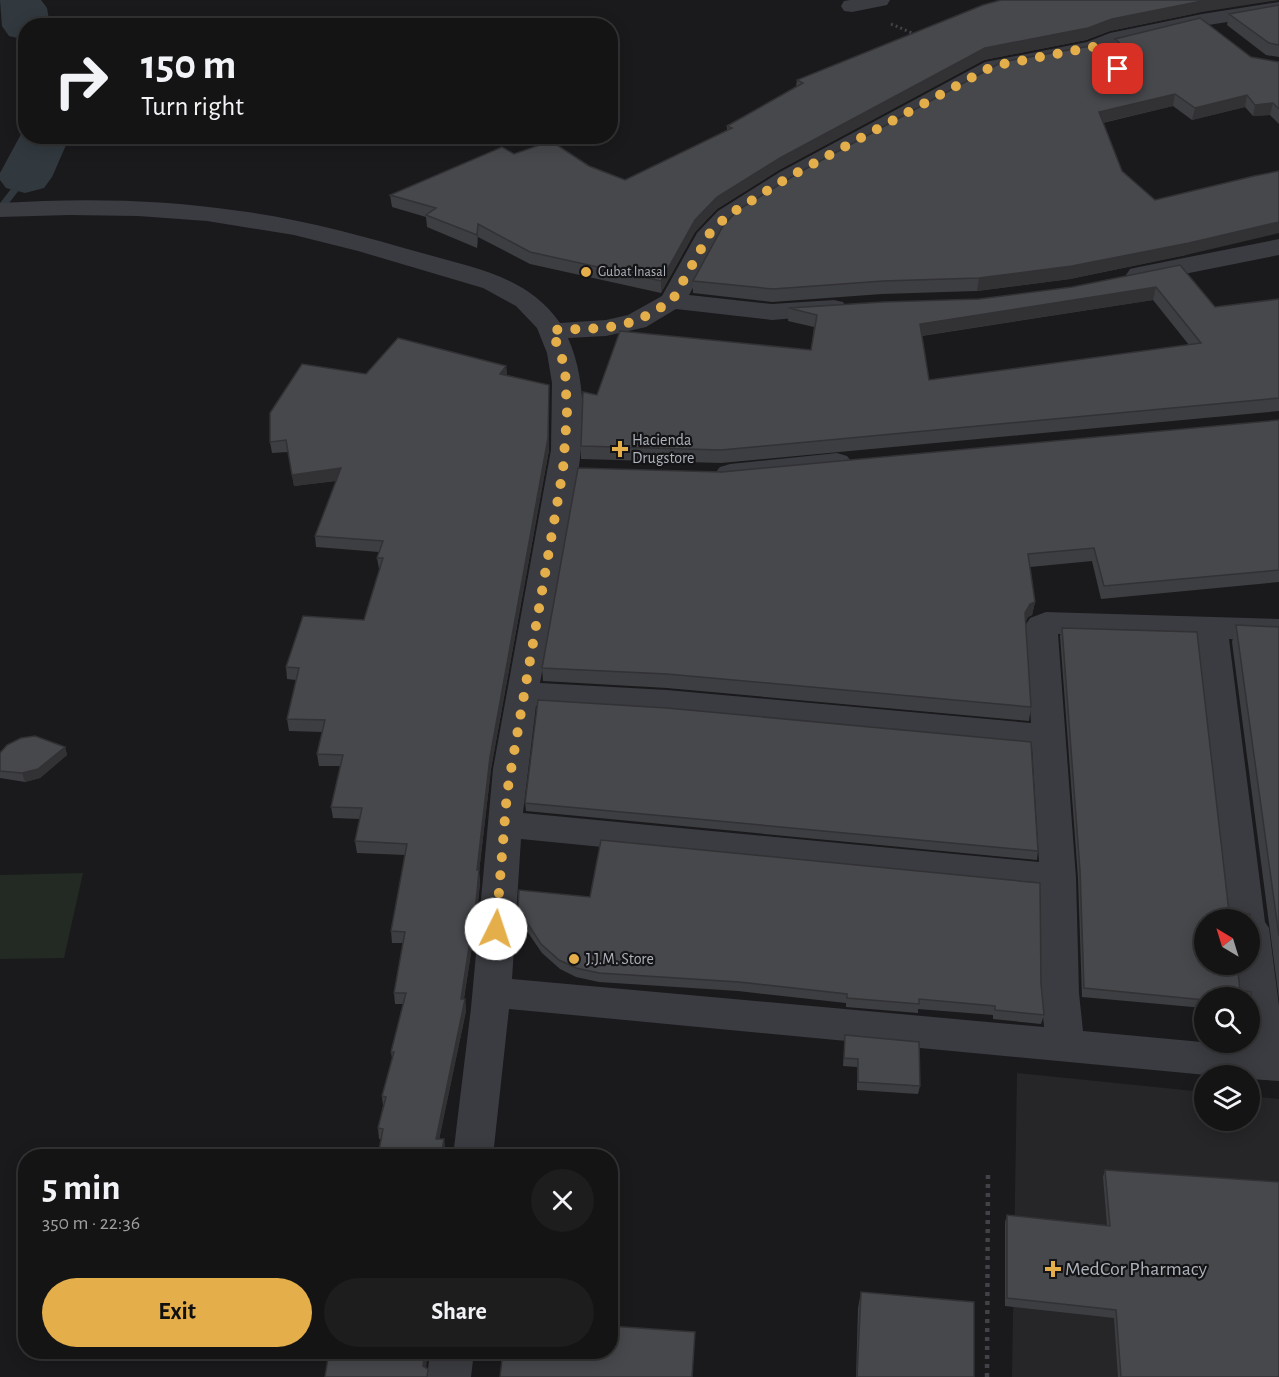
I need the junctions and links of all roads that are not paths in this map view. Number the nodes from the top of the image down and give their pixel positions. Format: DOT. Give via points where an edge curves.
graph roads {
  1 [pos="879,0"];
  2 [pos="852,6"];
  3 [pos="1279,8"];
  4 [pos="1202,20"];
  5 [pos="1230,41"];
  6 [pos="0,210"];
  7 [pos="1279,247"];
  8 [pos="1117,279"];
  9 [pos="672,301"];
  10 [pos="860,306"];
  11 [pos="552,330"];
  12 [pos="862,460"];
  13 [pos="698,474"];
  14 [pos="1212,628"];
  15 [pos="1279,630"];
  16 [pos="523,694"];
  17 [pos="1047,737"];
  18 [pos="504,824"];
  19 [pos="1058,878"];
  20 [pos="1247,909"];
  21 [pos="1258,975"];
  22 [pos="491,992"];
  23 [pos="1065,1045"];
  24 [pos="1273,1065"];
  25 [pos="474,1149"];
  26 [pos="451,1359"];
  27 [pos="449,1377"];
  1 -- 2 [label="street"];
  3 -- 4 [label="street"];
  4 -- 5 [label="street"];
  4 -- 9 [label="street" via="1110,40 1101,54 993,66 789,177 727,216 716,227"];
  6 -- 11 [label="street" via="120,208 181,212 315,232 497,284 525,300"];
  7 -- 8 [label="street"];
  9 -- 10 [label="street" via="772,312"];
  9 -- 11 [label="street" via="637,321 606,328"];
  11 -- 16 [label="street" via="565,367 574,471"];
  12 -- 13 [label="street"];
  14 -- 15 [label="street"];
  14 -- 17 [label="street" via="1042,624"];
  14 -- 20 [label="street"];
  16 -- 17 [label="street" via="679,702"];
  16 -- 18 [label="street"];
  17 -- 19 [label="street"];
  18 -- 19 [label="street"];
  18 -- 22 [label="street"];
  19 -- 23 [label="street"];
  21 -- 24 [label="street"];
  22 -- 23 [label="street"];
  22 -- 25 [label="street"];
  23 -- 24 [label="street"];
  26 -- 27 [label="street"];
}
